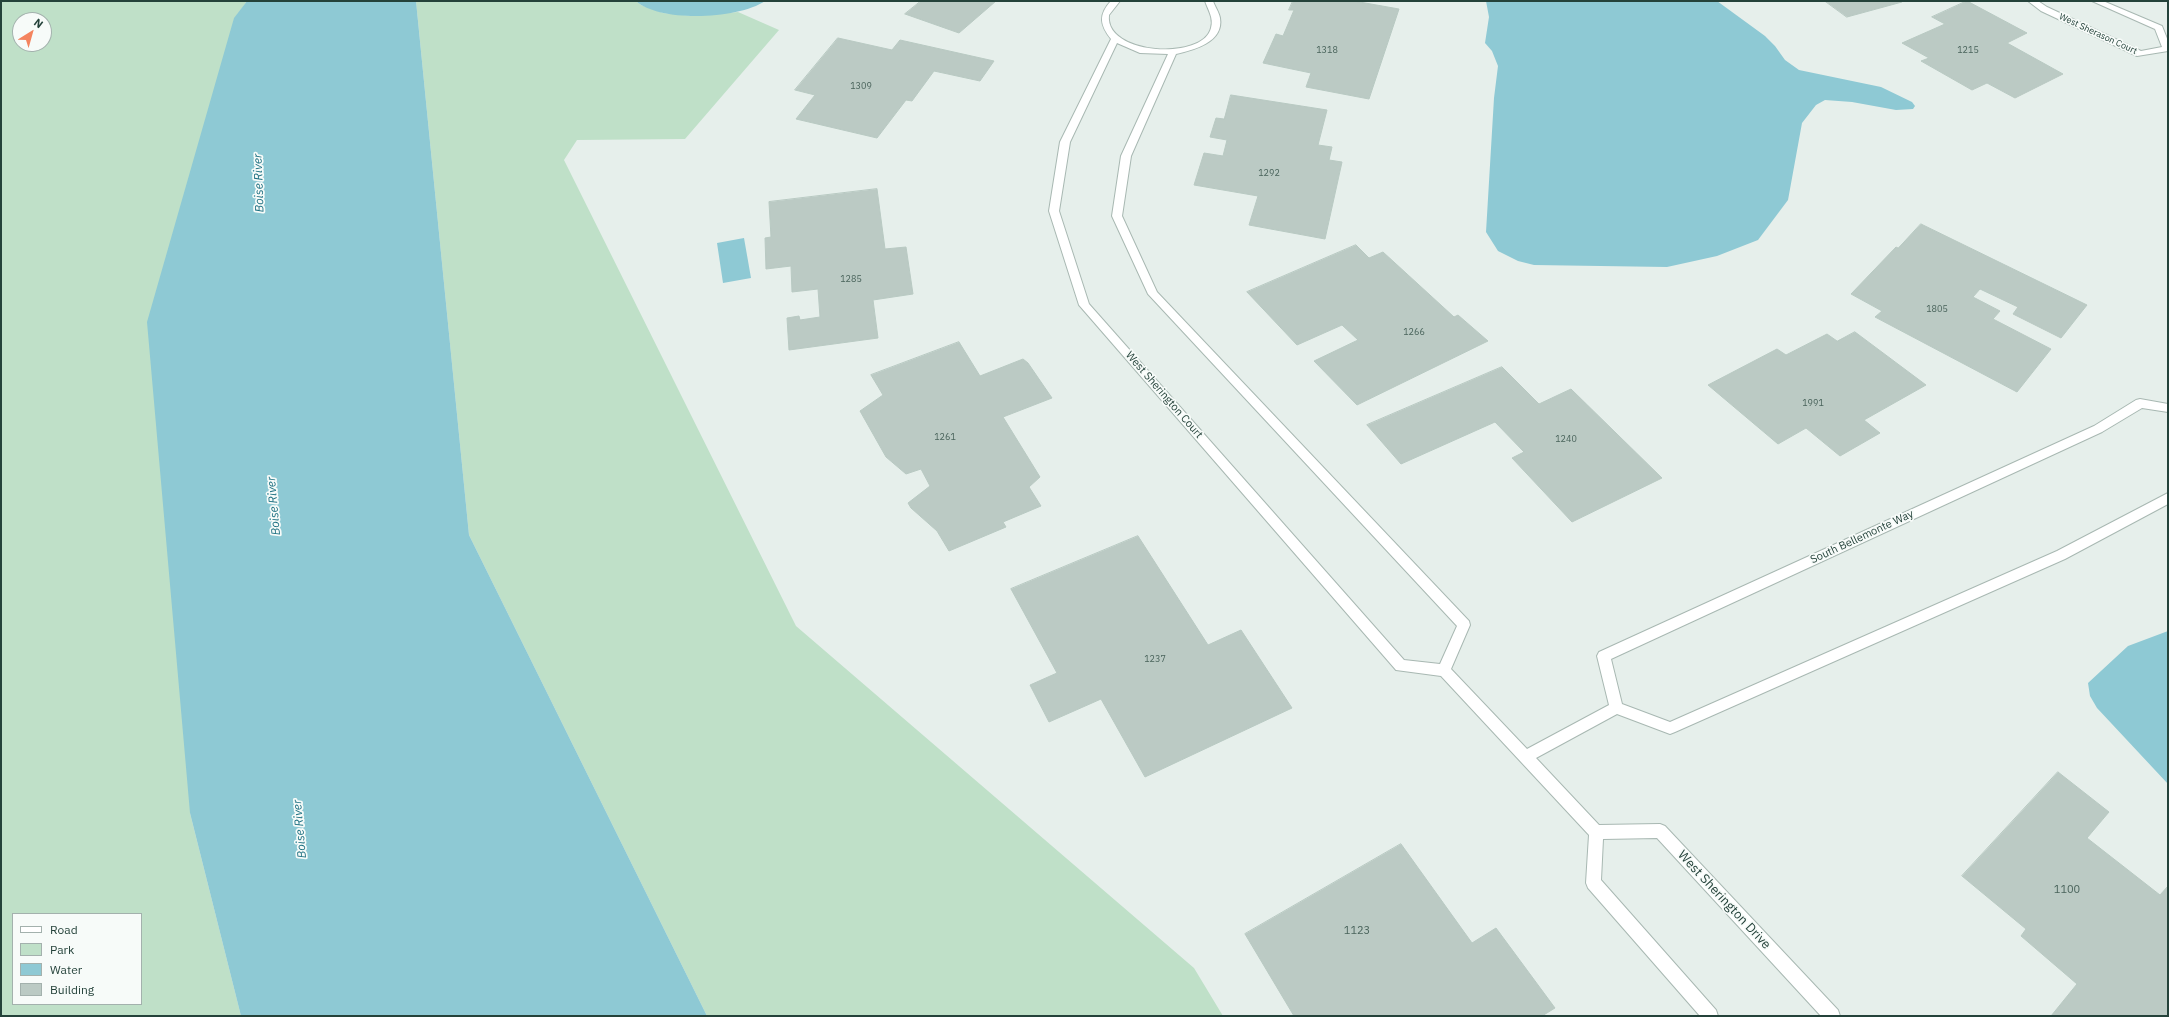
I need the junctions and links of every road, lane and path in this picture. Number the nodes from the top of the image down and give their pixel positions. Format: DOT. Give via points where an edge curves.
graph roads {
  1 [pos="1116,1"];
  2 [pos="1202,1"];
  3 [pos="1209,1"];
  4 [pos="2032,1"];
  5 [pos="2096,1"];
  6 [pos="1213,12"];
  7 [pos="1115,39"];
  8 [pos="2167,47"];
  9 [pos="1173,52"];
  10 [pos="2168,408"];
  11 [pos="2168,498"];
  12 [pos="1444,670"];
  13 [pos="1616,708"];
  14 [pos="1525,757"];
  15 [pos="1596,832"];
  16 [pos="1710,1016"];
  17 [pos="1832,1016"];
  1 -- 7 [label="street" via="1108,9 1104,19 1107,29"];
  2 -- 6 [label="street"];
  3 -- 6 [label="street"];
  4 -- 8 [label="street, West Sherason Court" via="2140,54"];
  5 -- 8 [label="street, West Sherason Court" via="2159,28"];
  6 -- 9 [label="street" via="1216,19 1213,34 1204,42 1189,49"];
  7 -- 9 [label="street" via="1140,50"];
  7 -- 12 [label="street, West Sherington Court" via="1065,142 1054,211 1084,305 1401,666"];
  9 -- 12 [label="street" via="1126,156 1117,216 1153,294 1464,625"];
  10 -- 13 [label="street, South Bellemonte Way" via="2140,403 2098,429 1604,656"];
  11 -- 13 [label="street" via="2061,555 1670,728"];
  12 -- 14 [label="street"];
  13 -- 14 [label="street"];
  14 -- 15 [label="street"];
  15 -- 16 [label="street" via="1593,883"];
  15 -- 17 [label="street, West Sherington Drive" via="1660,831"];
}
